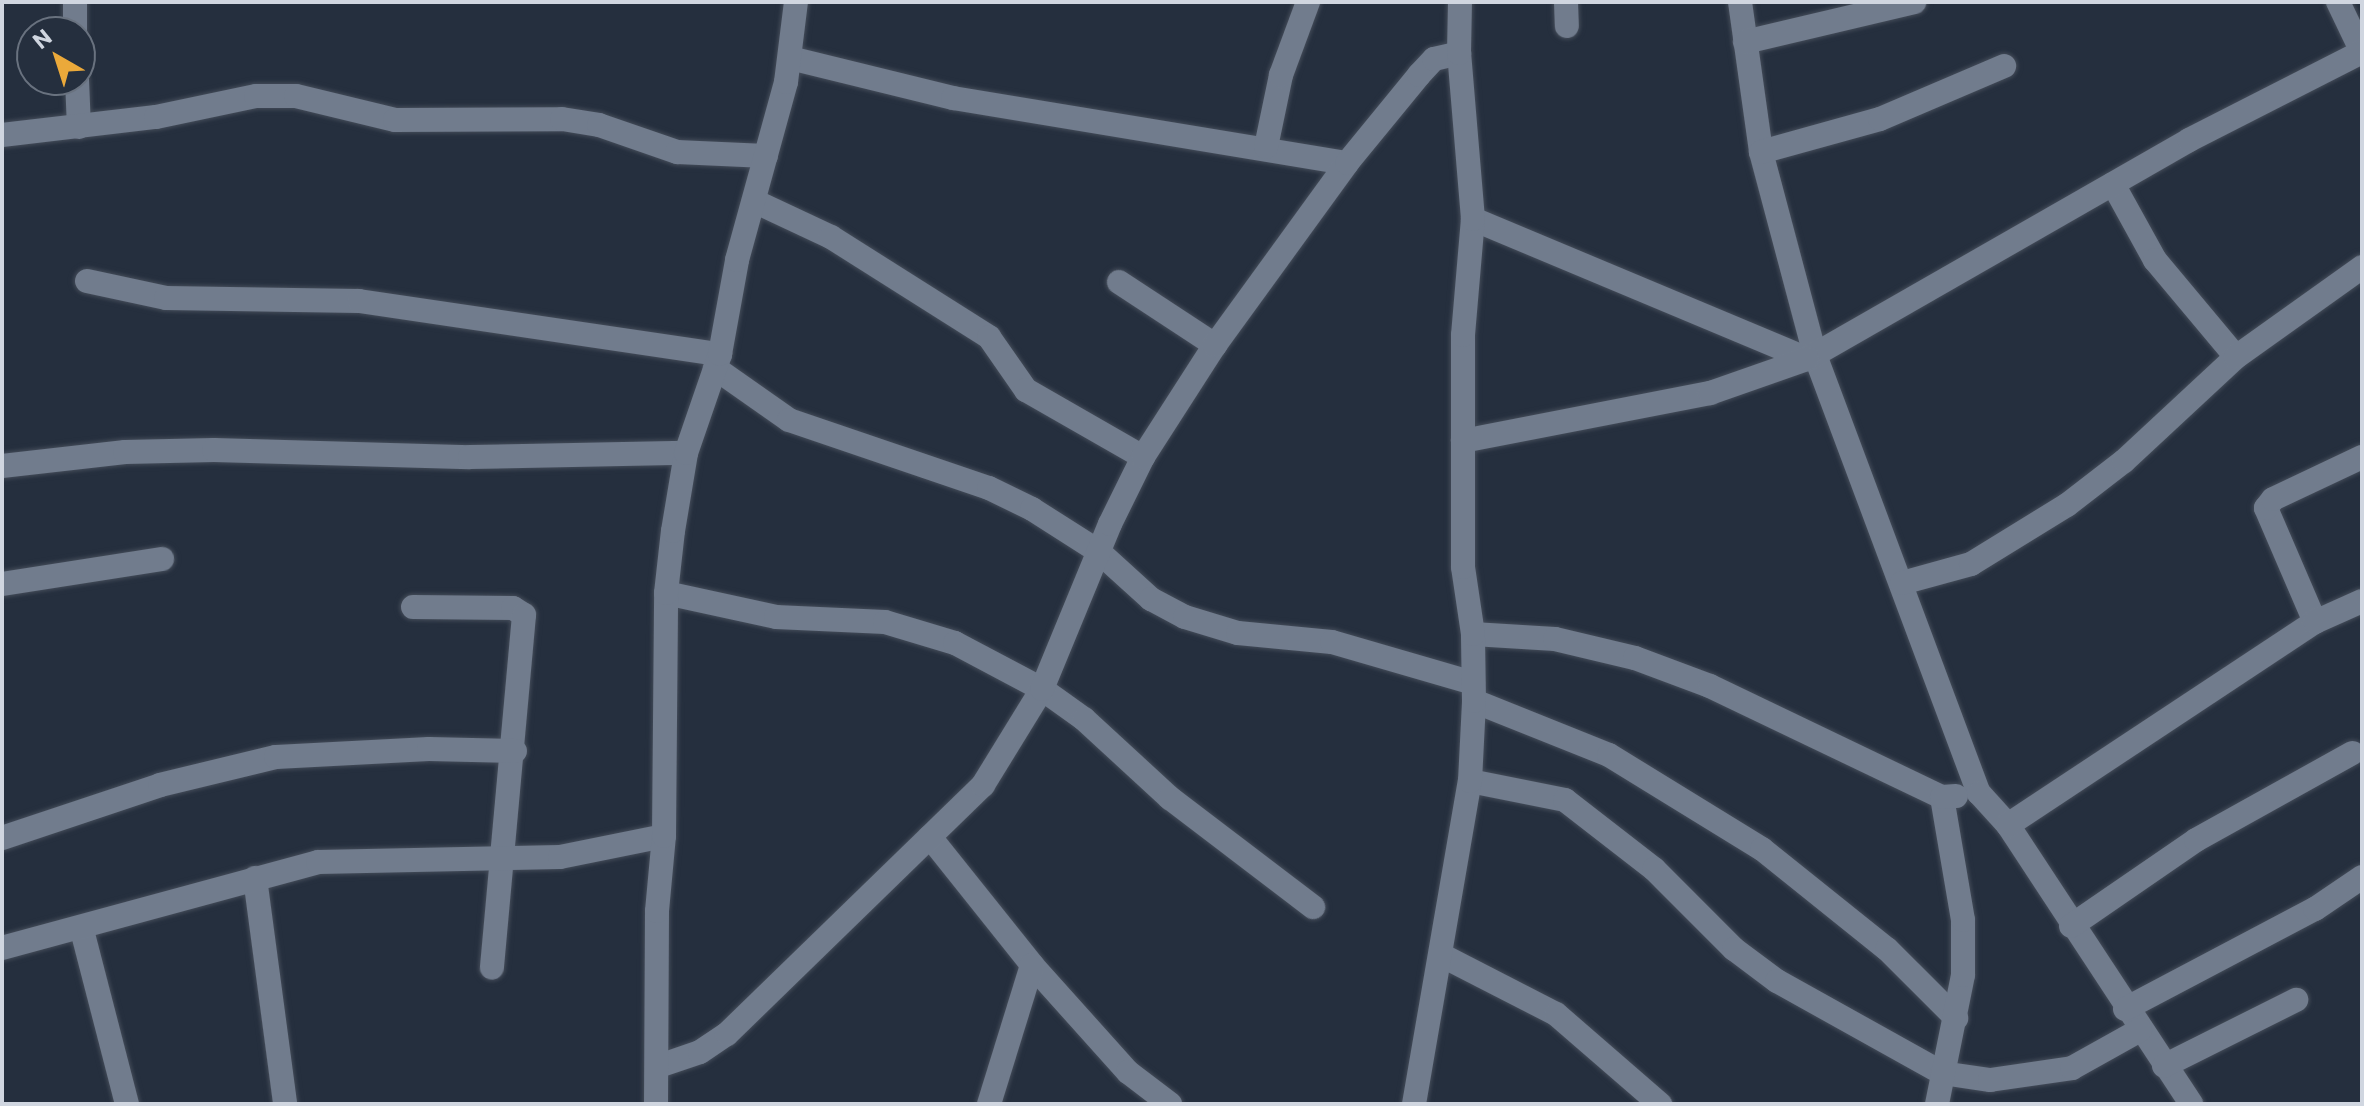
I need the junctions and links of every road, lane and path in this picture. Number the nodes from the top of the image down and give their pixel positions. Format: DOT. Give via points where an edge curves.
graph roads {
  1 [pos="796,2"];
  2 [pos="1308,2"];
  3 [pos="1460,2"];
  4 [pos="1740,2"];
  5 [pos="1914,2"];
  6 [pos="2338,2"];
  7 [pos="1745,42"];
  8 [pos="2362,52"];
  9 [pos="1459,53"];
  10 [pos="790,58"];
  11 [pos="2004,66"];
  12 [pos="78,96"];
  13 [pos="79,127"];
  14 [pos="2,135"];
  15 [pos="1266,147"];
  16 [pos="1761,152"];
  17 [pos="766,156"];
  18 [pos="1347,163"];
  19 [pos="2113,184"];
  20 [pos="754,201"];
  21 [pos="1473,219"];
  22 [pos="2362,267"];
  23 [pos="87,281"];
  24 [pos="1119,282"];
  25 [pos="1215,345"];
  26 [pos="1811,357"];
  27 [pos="2236,357"];
  28 [pos="718,361"];
  29 [pos="1463,441"];
  30 [pos="686,453"];
  31 [pos="1143,457"];
  32 [pos="2362,457"];
  33 [pos="2,466"];
  34 [pos="1098,551"];
  35 [pos="162,559"];
  36 [pos="1902,583"];
  37 [pos="2,584"];
  38 [pos="666,593"];
  39 [pos="2362,601"];
  40 [pos="413,607"];
  41 [pos="2315,622"];
  42 [pos="1473,634"];
  43 [pos="1042,689"];
  44 [pos="1474,692"];
  45 [pos="515,751"];
  46 [pos="2352,753"];
  47 [pos="1470,781"];
  48 [pos="1979,793"];
  49 [pos="1942,797"];
  50 [pos="2008,825"];
  51 [pos="664,836"];
  52 [pos="930,837"];
  53 [pos="2,838"];
  54 [pos="500,860"];
  55 [pos="2362,877"];
  56 [pos="255,878"];
  57 [pos="1313,907"];
  58 [pos="2071,926"];
  59 [pos="82,930"];
  60 [pos="2,948"];
  61 [pos="1441,955"];
  62 [pos="1032,965"];
  63 [pos="492,968"];
  64 [pos="2296,1000"];
  65 [pos="2125,1009"];
  66 [pos="1956,1018"];
  67 [pos="2140,1030"];
  68 [pos="659,1066"];
  69 [pos="2164,1066"];
  70 [pos="1942,1073"];
  71 [pos="127,1104"];
  72 [pos="285,1104"];
  73 [pos="656,1104"];
  74 [pos="989,1104"];
  75 [pos="1170,1104"];
  76 [pos="1414,1104"];
  77 [pos="1660,1104"];
  78 [pos="1937,1104"];
  79 [pos="2191,1104"];
  1 -- 10 [label="street"];
  2 -- 15 [label="street" via="1281,75"];
  3 -- 9 [label="street"];
  4 -- 7 [label="street"];
  5 -- 7 [label="street"];
  6 -- 8 [label="street"];
  7 -- 16 [label="street"];
  8 -- 19 [label="street"];
  9 -- 18 [label="street" via="1434,59"];
  9 -- 21 [label="street"];
  10 -- 15 [label="street" via="953,98"];
  10 -- 17 [label="street"];
  11 -- 16 [label="street" via="1880,119"];
  12 -- 13 [label="street"];
  13 -- 14 [label="street"];
  13 -- 17 [label="street" via="256,96 296,96 395,120 562,119 599,125 677,152"];
  15 -- 18 [label="street"];
  16 -- 26 [label="street"];
  17 -- 20 [label="street"];
  18 -- 25 [label="street"];
  19 -- 26 [label="street"];
  19 -- 27 [label="street" via="2155,260"];
  20 -- 28 [label="street"];
  20 -- 31 [label="street" via="831,237 989,337 1026,390"];
  21 -- 26 [label="street"];
  21 -- 29 [label="street" via="1463,335"];
  22 -- 27 [label="street"];
  23 -- 28 [label="street" via="166,298 359,301"];
  24 -- 25 [label="street"];
  25 -- 31 [label="street"];
  26 -- 29 [label="street" via="1710,393"];
  26 -- 36 [label="street"];
  27 -- 36 [label="street" via="2124,461 2067,505 1971,564"];
  28 -- 30 [label="street"];
  28 -- 34 [label="street" via="789,420 989,488"];
  29 -- 42 [label="street" via="1463,567"];
  30 -- 33 [label="street" via="470,457 199,450"];
  30 -- 38 [label="street"];
  31 -- 34 [label="street"];
  32 -- 41 [label="street" via="2273,499 2266,508"];
  34 -- 43 [label="street"];
  34 -- 44 [label="street" via="1151,599 1185,617 1238,633 1332,642"];
  35 -- 37 [label="street"];
  36 -- 48 [label="street"];
  38 -- 43 [label="street" via="776,617 913,628"];
  38 -- 51 [label="street"];
  39 -- 41 [label="street"];
  40 -- 45 [label="street" via="513,608 524,615"];
  41 -- 50 [label="street"];
  42 -- 44 [label="street"];
  42 -- 49 [label="street" via="1555,639 1635,658 1710,686"];
  43 -- 52 [label="street" via="983,785"];
  43 -- 57 [label="street" via="1200,822"];
  44 -- 47 [label="street"];
  44 -- 66 [label="street" via="1609,755 1762,849 1887,949"];
  45 -- 53 [label="street" via="429,749 276,757 160,785"];
  45 -- 54 [label="street"];
  46 -- 58 [label="street" via="2196,840"];
  47 -- 61 [label="street"];
  47 -- 70 [label="street" via="1565,800 1654,869 1734,949 1777,981"];
  48 -- 49 [label="street"];
  48 -- 50 [label="street"];
  49 -- 66 [label="street" via="1963,920"];
  50 -- 58 [label="street"];
  51 -- 54 [label="street" via="560,857"];
  51 -- 68 [label="street" via="657,911"];
  52 -- 62 [label="street"];
  52 -- 68 [label="street" via="736,1026 700,1052"];
  54 -- 56 [label="street" via="352,859"];
  54 -- 63 [label="street"];
  55 -- 65 [label="street" via="2315,909"];
  56 -- 59 [label="street"];
  56 -- 72 [label="street"];
  58 -- 65 [label="street"];
  59 -- 60 [label="street"];
  59 -- 71 [label="street"];
  61 -- 76 [label="street"];
  61 -- 77 [label="street" via="1556,1014"];
  62 -- 74 [label="street"];
  62 -- 75 [label="street" via="1128,1072"];
  64 -- 69 [label="street"];
  65 -- 67 [label="street"];
  66 -- 70 [label="street"];
  67 -- 69 [label="street"];
  67 -- 70 [label="street" via="2072,1068 1990,1080"];
  68 -- 73 [label="street"];
  69 -- 79 [label="street"];
  70 -- 78 [label="street"];
}
